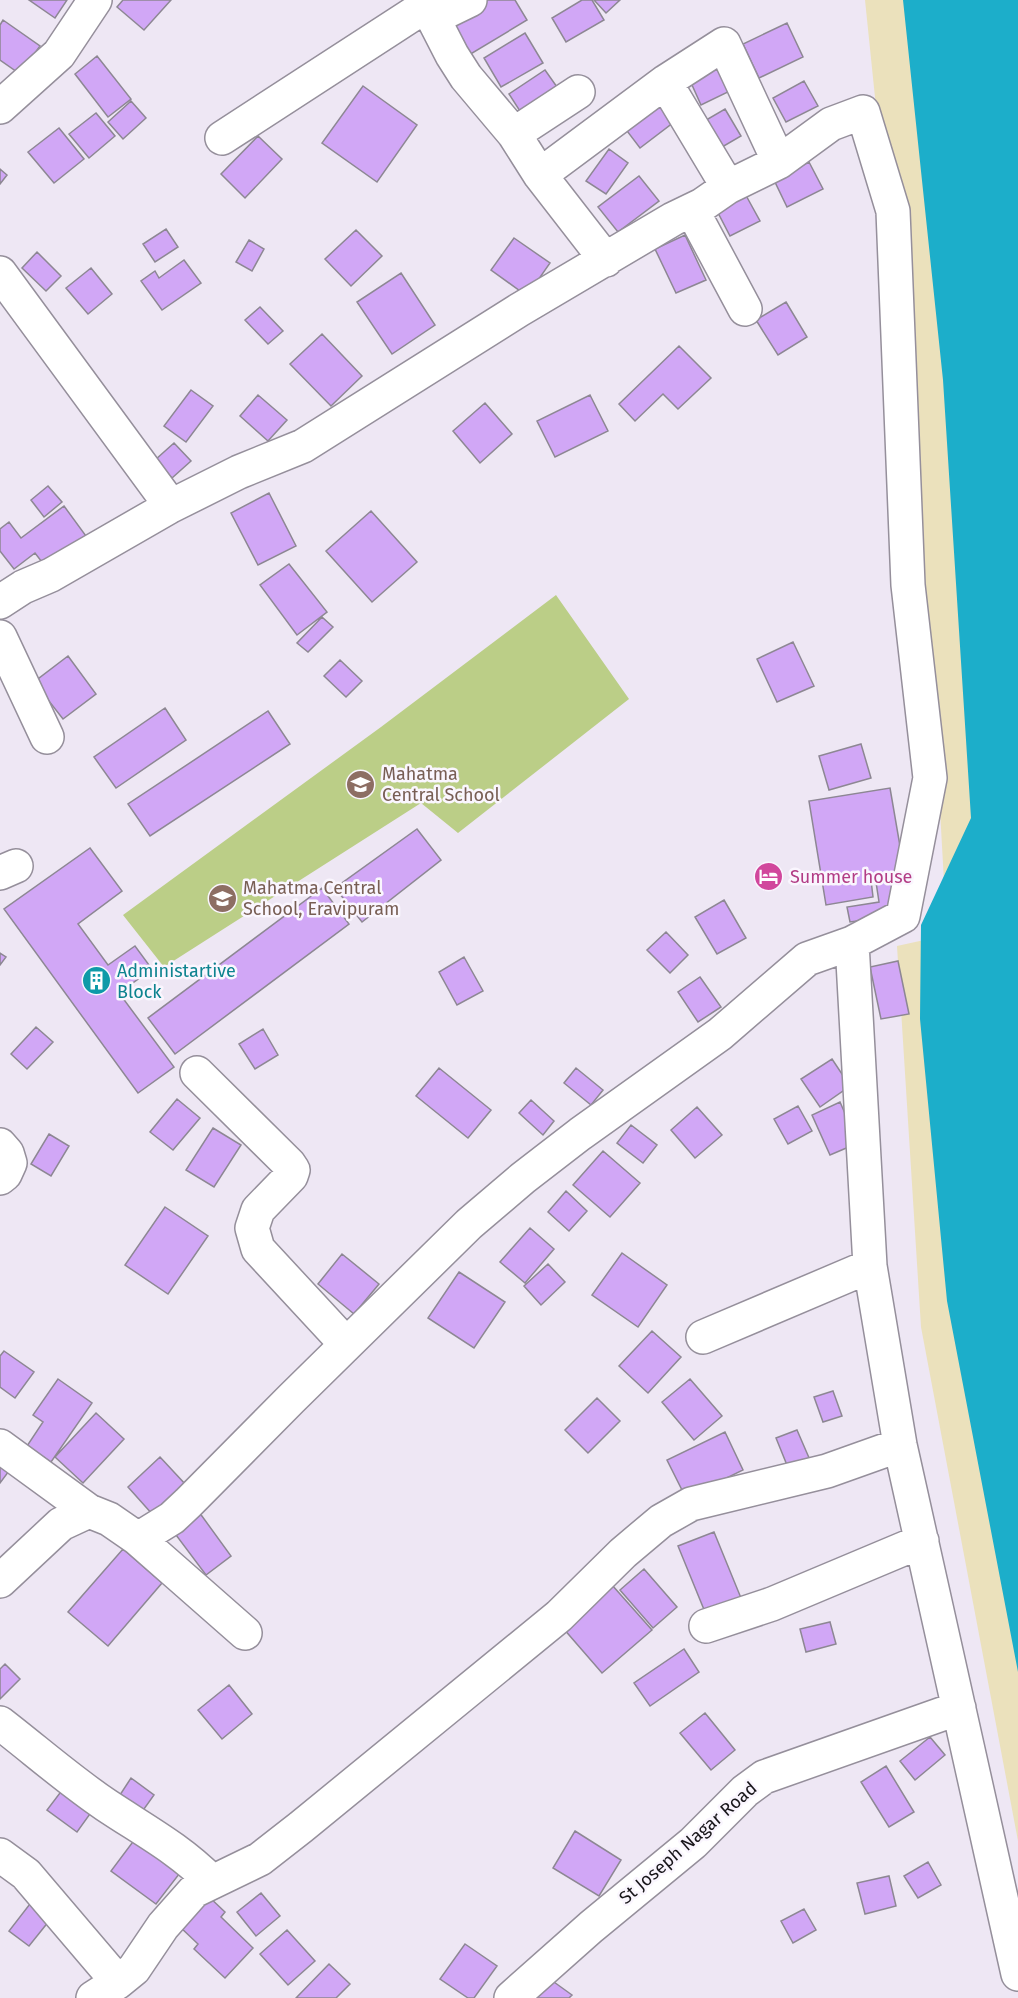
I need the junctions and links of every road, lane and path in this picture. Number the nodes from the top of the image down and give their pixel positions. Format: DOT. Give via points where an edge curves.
graph roads {
  1 [pos="95,0"];
  2 [pos="470,0"];
  3 [pos="429,8"];
  4 [pos="665,82"];
  5 [pos="578,92"];
  6 [pos="0,107"];
  7 [pos="514,135"];
  8 [pos="222,138"];
  9 [pos="779,162"];
  10 [pos="540,175"];
  11 [pos="728,187"];
  12 [pos="692,210"];
  13 [pos="606,260"];
  14 [pos="0,273"];
  15 [pos="745,309"];
  16 [pos="171,506"];
  17 [pos="0,602"];
  18 [pos="0,637"];
  19 [pos="47,737"];
  20 [pos="852,943"];
  21 [pos="197,1073"];
  22 [pos="0,1145"];
  23 [pos="0,1178"];
  24 [pos="870,1266"];
  25 [pos="703,1337"];
  26 [pos="346,1344"];
  27 [pos="900,1445"];
  28 [pos="0,1446"];
  29 [pos="89,1511"];
  30 [pos="138,1539"];
  31 [pos="922,1541"];
  32 [pos="0,1581"];
  33 [pos="706,1626"];
  34 [pos="245,1633"];
  35 [pos="959,1708"];
  36 [pos="0,1723"];
  37 [pos="0,1855"];
  38 [pos="211,1881"];
  39 [pos="1018,1974"];
  40 [pos="105,1990"];
  41 [pos="512,1998"];
  1 -- 6 [label="street" via="59,54"];
  2 -- 3 [label="street"];
  3 -- 7 [label="street" via="466,76"];
  3 -- 8 [label="street"];
  4 -- 9 [label="street" via="724,44"];
  4 -- 10 [label="street"];
  4 -- 11 [label="street"];
  5 -- 7 [label="street"];
  7 -- 10 [label="street"];
  9 -- 11 [label="street"];
  9 -- 20 [label="street" via="831,124 863,112 893,211 908,585 930,778 903,916"];
  10 -- 13 [label="street"];
  11 -- 12 [label="street"];
  12 -- 13 [label="street"];
  12 -- 15 [label="street"];
  13 -- 16 [label="street" via="465,343 303,446"];
  14 -- 16 [label="street"];
  16 -- 17 [label="street"];
  18 -- 19 [label="street"];
  20 -- 24 [label="street"];
  20 -- 26 [label="street" via="807,959 720,1034 523,1178 469,1224"];
  21 -- 26 [label="street" via="293,1170 258,1210 252,1228 258,1249"];
  22 -- 23 [label="street" via="10,1163"];
  24 -- 25 [label="street"];
  24 -- 27 [label="street"];
  26 -- 30 [label="street" via="172,1518"];
  27 -- 31 [label="street"];
  27 -- 38 [label="street" via="827,1471 691,1504 662,1521 623,1552 559,1616 379,1764 260,1858"];
  28 -- 29 [label="street"];
  29 -- 30 [label="street"];
  29 -- 32 [label="street" via="60,1524"];
  30 -- 34 [label="street"];
  31 -- 33 [label="street" via="772,1604"];
  31 -- 35 [label="street"];
  35 -- 39 [label="street"];
  35 -- 41 [label="street, St Joseph Nagar Road" via="764,1777"];
  36 -- 38 [label="street" via="105,1804 183,1854"];
  37 -- 40 [label="street" via="26,1874"];
  38 -- 40 [label="street" via="194,1891 163,1926 134,1969"];
}
